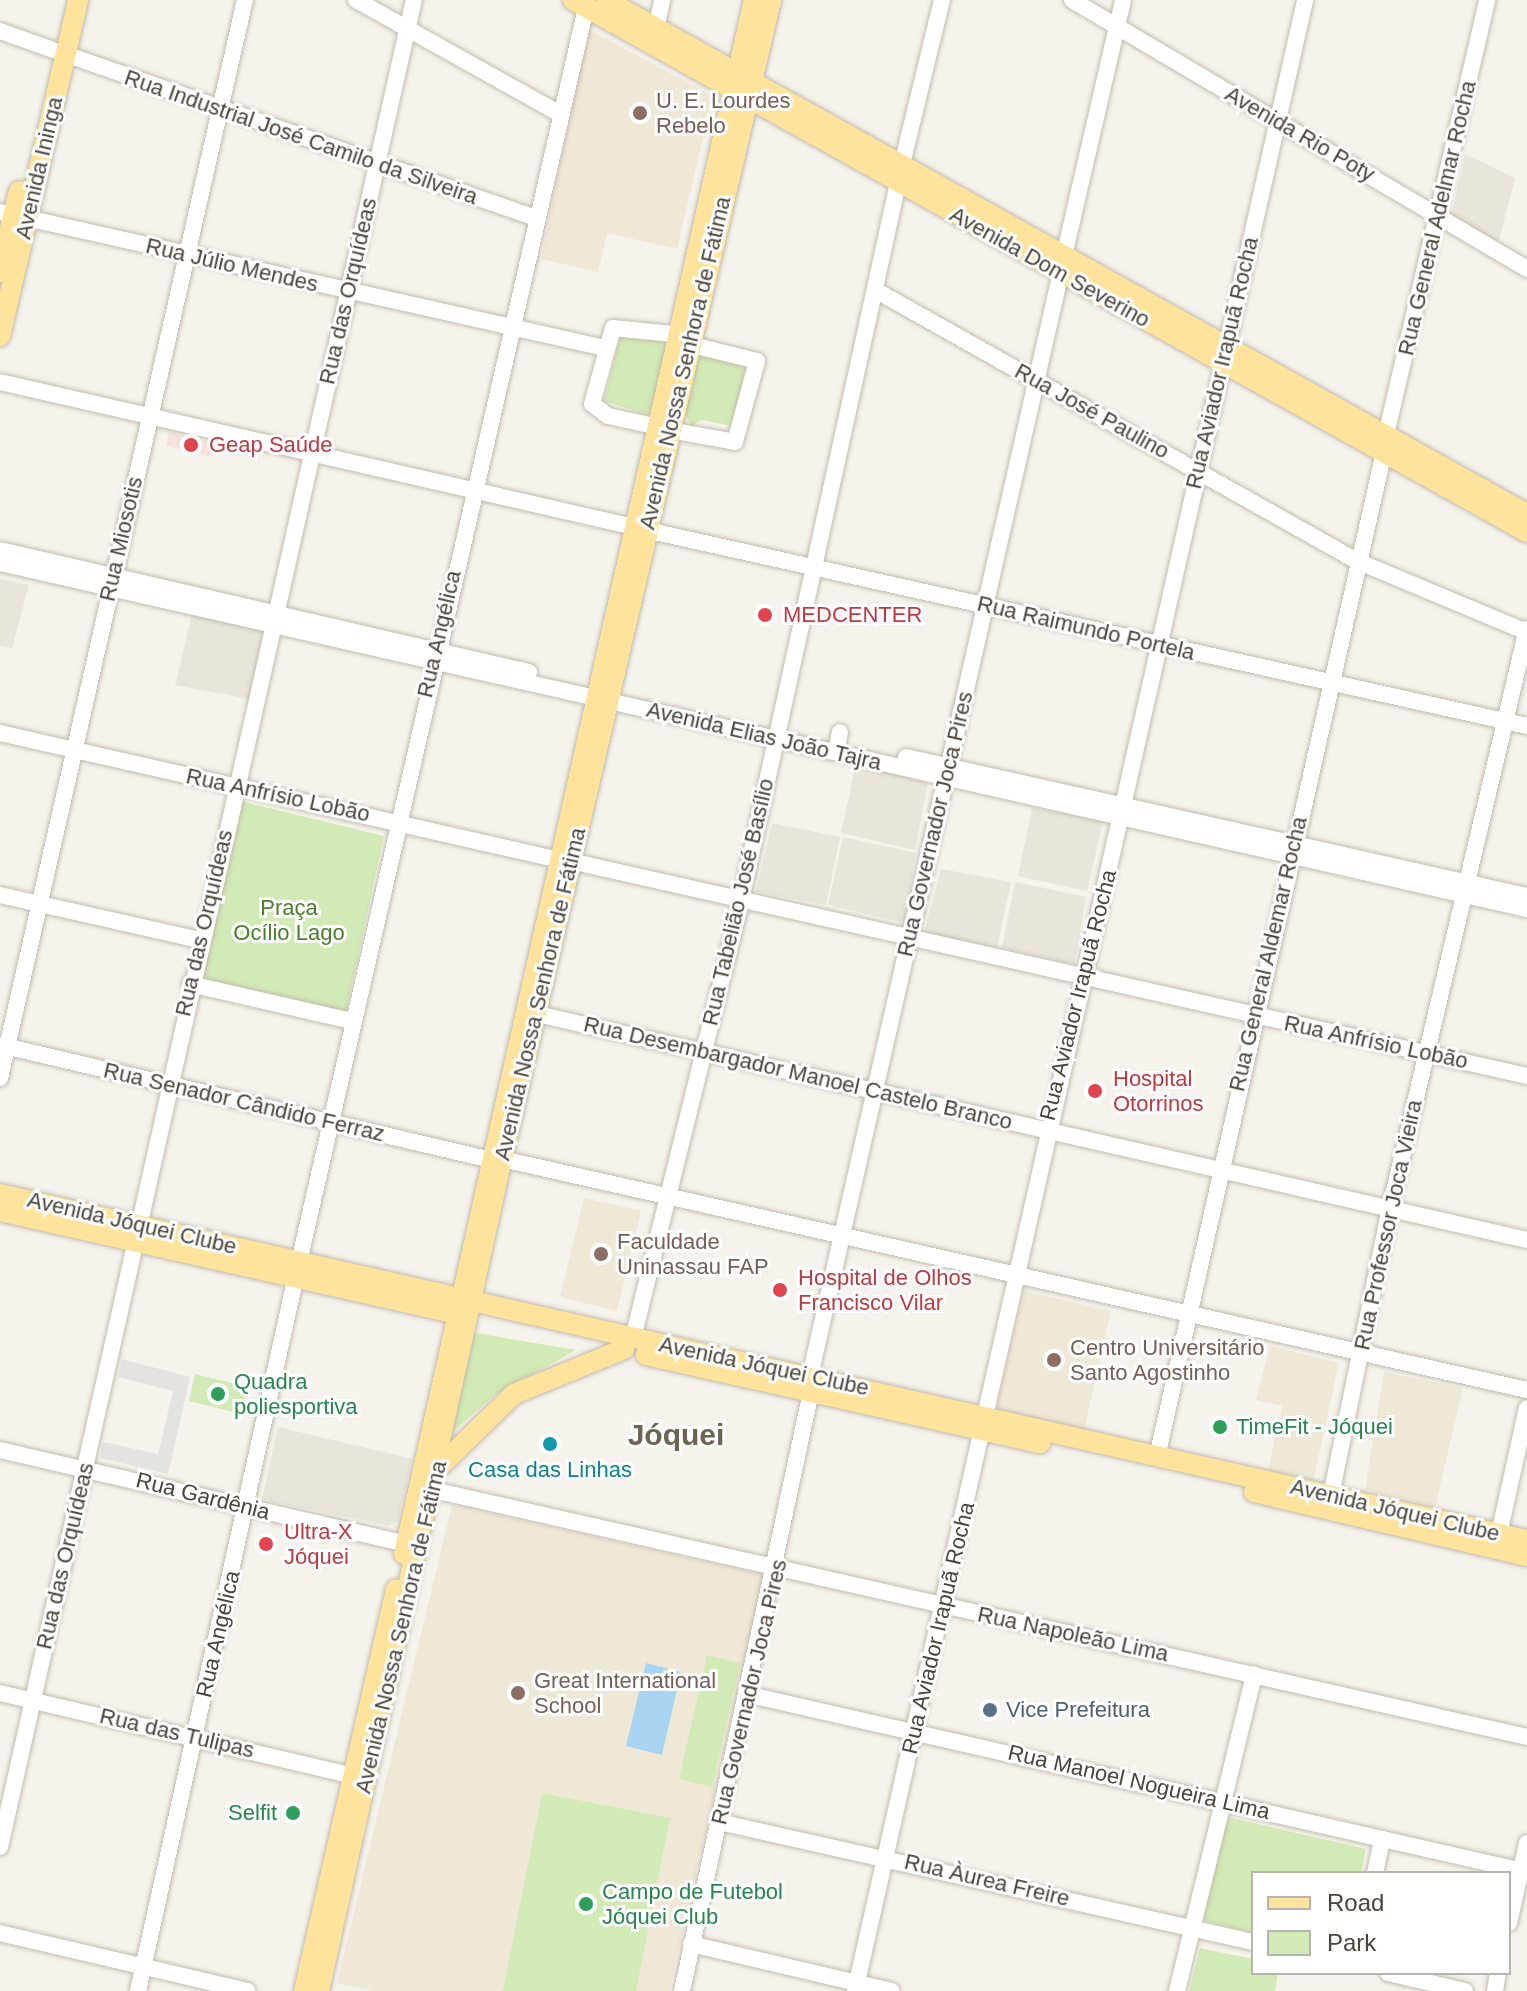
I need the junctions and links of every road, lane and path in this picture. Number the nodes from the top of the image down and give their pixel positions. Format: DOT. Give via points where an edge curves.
graph roads {
  1 [pos="65,0"];
  2 [pos="78,0"];
  3 [pos="245,0"];
  4 [pos="356,0"];
  5 [pos="414,0"];
  6 [pos="606,0"];
  7 [pos="662,0"];
  8 [pos="754,0"];
  9 [pos="771,0"];
  10 [pos="942,0"];
  11 [pos="1072,0"];
  12 [pos="1123,0"];
  13 [pos="1305,0"];
  14 [pos="1487,0"];
  15 [pos="580,4"];
  16 [pos="1117,27"];
  17 [pos="407,29"];
  18 [pos="656,29"];
  19 [pos="0,31"];
  20 [pos="59,52"];
  21 [pos="742,86"];
  22 [pos="220,108"];
  23 [pos="560,114"];
  24 [pos="1277,123"];
  25 [pos="377,165"];
  26 [pos="900,173"];
  27 [pos="1439,214"];
  28 [pos="13,215"];
  29 [pos="537,218"];
  30 [pos="188,255"];
  31 [pos="1062,264"];
  32 [pos="1527,269"];
  33 [pos="0,272"];
  34 [pos="875,290"];
  35 [pos="348,291"];
  36 [pos="512,327"];
  37 [pos="0,336"];
  38 [pos="681,339"];
  39 [pos="605,348"];
  40 [pos="1223,355"];
  41 [pos="1036,379"];
  42 [pos="0,382"];
  43 [pos="149,416"];
  44 [pos="661,428"];
  45 [pos="1385,444"];
  46 [pos="312,454"];
  47 [pos="1198,470"];
  48 [pos="472,490"];
  49 [pos="1527,514"];
  50 [pos="638,528"];
  51 [pos="1527,532"];
  52 [pos="0,550"];
  53 [pos="1357,561"];
  54 [pos="0,563"];
  55 [pos="812,566"];
  56 [pos="110,583"];
  57 [pos="986,606"];
  58 [pos="272,619"];
  59 [pos="1527,631"];
  60 [pos="1158,646"];
  61 [pos="434,657"];
  62 [pos="1329,681"];
  63 [pos="601,694"];
  64 [pos="1505,721"];
  65 [pos="1527,726"];
  66 [pos="0,733"];
  67 [pos="776,734"];
  68 [pos="73,750"];
  69 [pos="946,771"];
  70 [pos="234,786"];
  71 [pos="1121,811"];
  72 [pos="397,821"];
  73 [pos="1291,849"];
  74 [pos="562,860"];
  75 [pos="1465,889"];
  76 [pos="0,895"];
  77 [pos="1527,896"];
  78 [pos="741,900"];
  79 [pos="36,903"];
  80 [pos="1527,909"];
  81 [pos="909,939"];
  82 [pos="199,940"];
  83 [pos="1083,981"];
  84 [pos="190,984"];
  85 [pos="537,1014"];
  86 [pos="1255,1015"];
  87 [pos="352,1021"];
  88 [pos="4,1045"];
  89 [pos="1426,1051"];
  90 [pos="703,1053"];
  91 [pos="1527,1076"];
  92 [pos="0,1078"];
  93 [pos="169,1086"];
  94 [pos="875,1092"];
  95 [pos="329,1121"];
  96 [pos="1046,1128"];
  97 [pos="495,1159"];
  98 [pos="1219,1166"];
  99 [pos="0,1194"];
  100 [pos="666,1196"];
  101 [pos="1390,1208"];
  102 [pos="0,1211"];
  103 [pos="139,1232"];
  104 [pos="844,1236"];
  105 [pos="1527,1240"];
  106 [pos="297,1269"];
  107 [pos="1013,1274"];
  108 [pos="462,1307"];
  109 [pos="1185,1313"];
  110 [pos="628,1344"];
  111 [pos="1361,1352"];
  112 [pos="810,1384"];
  113 [pos="1527,1390"];
  114 [pos="1527,1408"];
  115 [pos="982,1422"];
  116 [pos="0,1450"];
  117 [pos="1157,1457"];
  118 [pos="85,1467"];
  119 [pos="435,1481"];
  120 [pos="1330,1502"];
  121 [pos="247,1507"];
  122 [pos="1527,1540"];
  123 [pos="1497,1541"];
  124 [pos="406,1544"];
  125 [pos="1527,1556"];
  126 [pos="779,1566"];
  127 [pos="945,1606"];
  128 [pos="1254,1674"];
  129 [pos="0,1693"];
  130 [pos="750,1695"];
  131 [pos="33,1700"];
  132 [pos="915,1732"];
  133 [pos="194,1737"];
  134 [pos="1527,1737"];
  135 [pos="353,1776"];
  136 [pos="1220,1800"];
  137 [pos="719,1822"];
  138 [pos="1382,1839"];
  139 [pos="1527,1843"];
  140 [pos="0,1847"];
  141 [pos="886,1857"];
  142 [pos="1375,1871"];
  143 [pos="1524,1871"];
  144 [pos="1511,1916"];
  145 [pos="1191,1928"];
  146 [pos="0,1933"];
  147 [pos="1251,1942"];
  148 [pos="691,1944"];
  149 [pos="144,1964"];
  150 [pos="1397,1975"];
  151 [pos="856,1987"];
  152 [pos="138,1991"];
  153 [pos="247,1991"];
  154 [pos="304,1991"];
  155 [pos="319,1991"];
  156 [pos="682,1991"];
  157 [pos="892,1991"];
  158 [pos="1177,1991"];
  159 [pos="1465,1991"];
  1 -- 20 [label="main road, Avenida Ininga"];
  2 -- 20 [label="main road, Avenida Ininga"];
  3 -- 22 [label="street, Rua Miosotis"];
  4 -- 17 [label="street"];
  5 -- 17 [label="street, Rua das Orquídeas"];
  6 -- 18 [label="main road, Avenida Dom Severino"];
  7 -- 18 [label="street"];
  8 -- 21 [label="main road, Avenida Nossa Senhora de Fátima"];
  9 -- 21 [label="main road, Avenida Nossa Senhora de Fátima"];
  10 -- 26 [label="street, Rua Tabelião José Basílio"];
  11 -- 16 [label="street, Avenida Rio Poty"];
  12 -- 16 [label="street, Rua Governador Joca Pires"];
  13 -- 24 [label="street, Rua Aviador Irapuã Rocha"];
  14 -- 27 [label="street, Rua General Adelmar Rocha"];
  15 -- 21 [label="main road, Avenida Dom Severino"];
  15 -- 23 [label="street, Rua Angélica"];
  16 -- 24 [label="street, Avenida Rio Poty"];
  16 -- 31 [label="street, Rua Governador Joca Pires"];
  17 -- 23 [label="street"];
  17 -- 25 [label="street, Rua das Orquídeas"];
  18 -- 21 [label="main road, Avenida Dom Severino"];
  19 -- 20 [label="street, Rua Industrial José Camilo da Silveira"];
  20 -- 22 [label="street, Rua Industrial José Camilo da Silveira"];
  20 -- 28 [label="main road, Avenida Ininga"];
  21 -- 26 [label="main road, Avenida Dom Severino"];
  21 -- 38 [label="main road, Avenida Nossa Senhora de Fátima"];
  22 -- 25 [label="street, Rua Industrial José Camilo da Silveira"];
  22 -- 30 [label="street, Rua Miosotis"];
  23 -- 29 [label="street, Rua Angélica"];
  24 -- 27 [label="street, Avenida Rio Poty"];
  24 -- 40 [label="street, Rua Aviador Irapuã Rocha"];
  25 -- 29 [label="street, Rua Industrial José Camilo da Silveira"];
  25 -- 35 [label="street, Rua das Orquídeas"];
  26 -- 31 [label="main road, Avenida Dom Severino"];
  26 -- 34 [label="street, Rua Tabelião José Basílio"];
  27 -- 32 [label="street, Avenida Rio Poty"];
  27 -- 45 [label="street, Rua General Adelmar Rocha"];
  28 -- 30 [label="street, Rua Júlio Mendes"];
  28 -- 33 [label="main road, Avenida Ininga"];
  28 -- 37 [label="main road, Avenida Ininga"];
  29 -- 36 [label="street, Rua Angélica"];
  30 -- 35 [label="street, Rua Júlio Mendes"];
  30 -- 43 [label="street, Rua Miosotis"];
  31 -- 40 [label="main road, Avenida Dom Severino"];
  31 -- 41 [label="street, Rua Governador Joca Pires"];
  34 -- 41 [label="street, Rua José Paulino"];
  34 -- 55 [label="street, Rua Tabelião José Basílio"];
  35 -- 36 [label="street, Rua Júlio Mendes"];
  35 -- 46 [label="street, Rua das Orquídeas"];
  36 -- 39 [label="street, Rua Júlio Mendes"];
  36 -- 48 [label="street, Rua Angélica"];
  38 -- 39 [label="street" via="617,325"];
  38 -- 44 [label="main road, Avenida Nossa Senhora de Fátima"];
  38 -- 44 [label="street" via="757,361 735,442"];
  39 -- 44 [label="street" via="595,409"];
  40 -- 45 [label="main road, Avenida Dom Severino"];
  40 -- 47 [label="street, Rua Aviador Irapuã Rocha"];
  41 -- 47 [label="street, Rua José Paulino"];
  41 -- 57 [label="street, Rua Governador Joca Pires"];
  42 -- 43 [label="street, Rua Raimundo Portela"];
  43 -- 46 [label="street, Rua Raimundo Portela"];
  43 -- 56 [label="street, Rua Miosotis"];
  44 -- 50 [label="main road, Avenida Nossa Senhora de Fátima"];
  45 -- 49 [label="main road, Avenida Dom Severino"];
  45 -- 51 [label="main road, Avenida Dom Severino"];
  45 -- 53 [label="street, Rua General Aldemar Rocha"];
  46 -- 48 [label="street, Rua Raimundo Portela"];
  46 -- 58 [label="street, Rua das Orquídeas"];
  47 -- 53 [label="street, Rua José Paulino"];
  47 -- 60 [label="street, Rua Aviador Irapuã Rocha"];
  48 -- 50 [label="street, Rua Raimundo Portela"];
  48 -- 61 [label="street, Rua Angélica"];
  50 -- 55 [label="street, Rua Raimundo Portela"];
  50 -- 63 [label="main road, Avenida Nossa Senhora de Fátima"];
  52 -- 56 [label="street, Avenida Elias João Tajra"];
  53 -- 59 [label="street, Rua José Paulino"];
  53 -- 62 [label="street, Rua General Aldemar Rocha"];
  54 -- 56 [label="street, Avenida Elias João Tajra"];
  55 -- 57 [label="street, Rua Raimundo Portela"];
  55 -- 67 [label="street, Rua Tabelião José Basílio"];
  56 -- 58 [label="street, Avenida Elias João Tajra"];
  56 -- 68 [label="street, Rua Miosotis"];
  57 -- 60 [label="street, Rua Raimundo Portela"];
  57 -- 69 [label="street, Rua Governador Joca Pires"];
  58 -- 61 [label="street, Avenida Elias João Tajra"];
  58 -- 70 [label="street, Rua das Orquídeas"];
  59 -- 64 [label="street, Rua Professor Joca Vieira"];
  60 -- 62 [label="street, Rua Raimundo Portela"];
  60 -- 71 [label="street, Rua Aviador Irapuã Rocha"];
  61 -- 63 [label="street, Avenida Elias João Tajra"];
  61 -- 72 [label="street, Rua Angélica"];
  62 -- 64 [label="street, Rua Raimundo Portela"];
  62 -- 73 [label="street, Rua General Aldemar Rocha"];
  63 -- 67 [label="street, Avenida Elias João Tajra"];
  63 -- 74 [label="main road, Avenida Nossa Senhora de Fátima"];
  64 -- 65 [label="street, Rua Raimundo Portela"];
  64 -- 75 [label="street, Rua Professor Joca Vieira"];
  66 -- 68 [label="street, Rua Anfrísio Lobão"];
  67 -- 69 [label="street, Avenida Elias João Tajra"];
  67 -- 69 [label="street, Avenida Elias João Tajra" via="839,737"];
  67 -- 78 [label="street, Rua Tabelião José Basílio"];
  68 -- 70 [label="street, Rua Anfrísio Lobão"];
  68 -- 79 [label="street, Rua Miosotis"];
  69 -- 71 [label="street, Avenida Elias João Tajra"];
  69 -- 81 [label="street, Rua Governador Joca Pires"];
  70 -- 72 [label="street, Rua Anfrísio Lobão"];
  70 -- 82 [label="street, Rua das Orquídeas"];
  71 -- 73 [label="street, Avenida Elias João Tajra"];
  71 -- 83 [label="street, Rua Aviador Irapuã Rocha"];
  72 -- 74 [label="street, Rua Anfrísio Lobão"];
  72 -- 87 [label="street, Rua Angélica"];
  73 -- 75 [label="street, Avenida Elias João Tajra"];
  73 -- 86 [label="street, Rua General Aldemar Rocha"];
  74 -- 78 [label="street, Rua Anfrísio Lobão"];
  74 -- 85 [label="main road, Avenida Nossa Senhora de Fátima"];
  74 -- 97 [label="main road, Avenida Nossa Senhora de Fátima"];
  75 -- 77 [label="street, Avenida Elias João Tajra"];
  75 -- 80 [label="street, Avenida Elias João Tajra"];
  75 -- 89 [label="street, Rua Professor Joca Vieira"];
  76 -- 79 [label="street"];
  78 -- 81 [label="street, Rua Anfrísio Lobão"];
  78 -- 90 [label="street, Rua Tabelião José Basílio"];
  79 -- 82 [label="street"];
  79 -- 88 [label="street, Rua Miosotis"];
  81 -- 83 [label="street, Rua Anfrísio Lobão"];
  81 -- 94 [label="street, Rua Governador Joca Pires"];
  82 -- 84 [label="street, Rua das Orquídeas"];
  83 -- 86 [label="street, Rua Anfrísio Lobão"];
  83 -- 96 [label="street, Rua Aviador Irapuã Rocha"];
  84 -- 87 [label="street"];
  84 -- 93 [label="street, Rua das Orquídeas"];
  85 -- 90 [label="street, Rua Desembargador Manoel Castelo Branco"];
  85 -- 97 [label="main road, Avenida Nossa Senhora de Fátima"];
  86 -- 89 [label="street, Rua Anfrísio Lobão"];
  86 -- 98 [label="street, Rua General Aldemar Rocha"];
  87 -- 95 [label="street, Rua Angélica"];
  88 -- 92 [label="street, Rua Miosotis"];
  88 -- 93 [label="street, Rua Senador Cândido Ferraz"];
  89 -- 91 [label="street, Rua Anfrísio Lobão"];
  89 -- 101 [label="street, Rua Professor Joca Vieira"];
  90 -- 94 [label="street, Rua Desembargador Manoel Castelo Branco"];
  90 -- 100 [label="street, Rua Tabelião José Basílio"];
  93 -- 95 [label="street, Rua Senador Cândido Ferraz"];
  93 -- 103 [label="street, Rua das Orquídeas"];
  94 -- 96 [label="street, Rua Desembargador Manoel Castelo Branco"];
  94 -- 104 [label="street, Rua Governador Joca Pires"];
  95 -- 97 [label="street, Rua Senador Cândido Ferraz"];
  95 -- 106 [label="street, Rua Angélica"];
  96 -- 98 [label="street, Rua Desembargador Manoel Castelo Branco"];
  96 -- 107 [label="street, Rua Aviador Irapuã Rocha"];
  97 -- 100 [label="street, Rua Senador Cândido Ferraz"];
  97 -- 108 [label="main road, Avenida Nossa Senhora de Fátima"];
  98 -- 101 [label="street, Rua Desembargador Manoel Castelo Branco"];
  98 -- 109 [label="street, Rua General Aldemar Rocha"];
  99 -- 103 [label="main road, Avenida Jóquei Clube"];
  100 -- 104 [label="street, Rua Senador Cândido Ferraz"];
  100 -- 110 [label="street, Rua Tabelião José Basílio"];
  101 -- 105 [label="street, Rua Desembargador Manoel Castelo Branco"];
  101 -- 111 [label="street, Rua Professor Joca Vieira"];
  102 -- 103 [label="main road, Avenida Jóquei Clube"];
  103 -- 106 [label="main road, Avenida Jóquei Clube"];
  103 -- 118 [label="street, Rua das Orquídeas"];
  104 -- 107 [label="street, Rua Senador Cândido Ferraz"];
  104 -- 112 [label="street, Rua Governador Joca Pires"];
  106 -- 108 [label="main road, Avenida Jóquei Clube"];
  106 -- 121 [label="street, Rua Angélica"];
  107 -- 109 [label="street, Rua Senador Cândido Ferraz"];
  107 -- 115 [label="street, Rua Aviador Irapuã Rocha"];
  108 -- 110 [label="main road, Avenida Jóquei Clube"];
  108 -- 119 [label="main road, Avenida Nossa Senhora de Fátima"];
  108 -- 124 [label="main road, Avenida Nossa Senhora de Fátima"];
  109 -- 111 [label="street, Rua Senador Cândido Ferraz"];
  109 -- 117 [label="street, Rua General Aldemar Rocha"];
  110 -- 112 [label="main road, Avenida Jóquei Clube"];
  110 -- 119 [label="main road" via="514,1394 463,1436"];
  111 -- 113 [label="street, Rua Senador Cândido Ferraz"];
  111 -- 120 [label="street, Rua Professor Joca Vieira"];
  112 -- 115 [label="main road, Avenida Jóquei Clube"];
  112 -- 126 [label="street, Rua Governador Joca Pires"];
  114 -- 123 [label="street"];
  115 -- 117 [label="main road, Avenida Jóquei Clube"];
  115 -- 120 [label="main road, Avenida Jóquei Clube"];
  115 -- 127 [label="street, Rua Aviador Irapuã Rocha"];
  116 -- 118 [label="street, Rua Gardênia"];
  117 -- 120 [label="main road, Avenida Jóquei Clube"];
  118 -- 121 [label="street, Rua Gardênia"];
  118 -- 131 [label="street, Rua das Orquídeas"];
  119 -- 126 [label="street, Rua Napoleão Lima"];
  119 -- 155 [label="main road, Avenida Nossa Senhora de Fátima"];
  120 -- 123 [label="main road, Avenida Jóquei Clube"];
  121 -- 124 [label="street, Rua Gardênia"];
  121 -- 133 [label="street, Rua Angélica"];
  122 -- 123 [label="main road, Avenida Jóquei Clube"];
  123 -- 125 [label="main road, Avenida Jóquei Clube"];
  124 -- 135 [label="main road, Avenida Nossa Senhora de Fátima"];
  126 -- 127 [label="street, Rua Napoleão Lima"];
  126 -- 130 [label="street, Rua Governador Joca Pires"];
  127 -- 128 [label="street, Rua Napoleão Lima"];
  127 -- 132 [label="street, Rua Aviador Irapuã Rocha"];
  128 -- 134 [label="street, Rua Napoleão Lima"];
  128 -- 136 [label="street"];
  129 -- 131 [label="street, Rua das Tulipas"];
  130 -- 132 [label="street, Rua Manoel Nogueira Lima"];
  130 -- 137 [label="street, Rua Governador Joca Pires"];
  131 -- 133 [label="street, Rua das Tulipas"];
  131 -- 140 [label="street, Rua das Orquídeas"];
  132 -- 136 [label="street, Rua Manoel Nogueira Lima"];
  132 -- 141 [label="street, Rua Aviador Irapuã Rocha"];
  133 -- 135 [label="street, Rua das Tulipas"];
  133 -- 149 [label="street, Rua Angélica"];
  135 -- 154 [label="main road, Avenida Nossa Senhora de Fátima"];
  136 -- 138 [label="street, Rua Manoel Nogueira Lima"];
  136 -- 145 [label="street"];
  137 -- 141 [label="street, Rua Àurea Freire"];
  137 -- 148 [label="street, Rua Governador Joca Pires"];
  138 -- 142 [label="street"];
  138 -- 143 [label="street, Rua Manoel Nogueira Lima"];
  139 -- 143 [label="street"];
  141 -- 145 [label="street, Rua Àurea Freire"];
  141 -- 151 [label="street, Rua Aviador Irapuã Rocha"];
  143 -- 144 [label="street"];
  145 -- 147 [label="street, Rua Àurea Freire"];
  145 -- 158 [label="street"];
  146 -- 149 [label="street"];
  148 -- 151 [label="street"];
  148 -- 156 [label="street, Rua Governador Joca Pires"];
  149 -- 152 [label="street, Rua Angélica"];
  149 -- 153 [label="street"];
  150 -- 159 [label="street"];
  151 -- 157 [label="street"];
}
